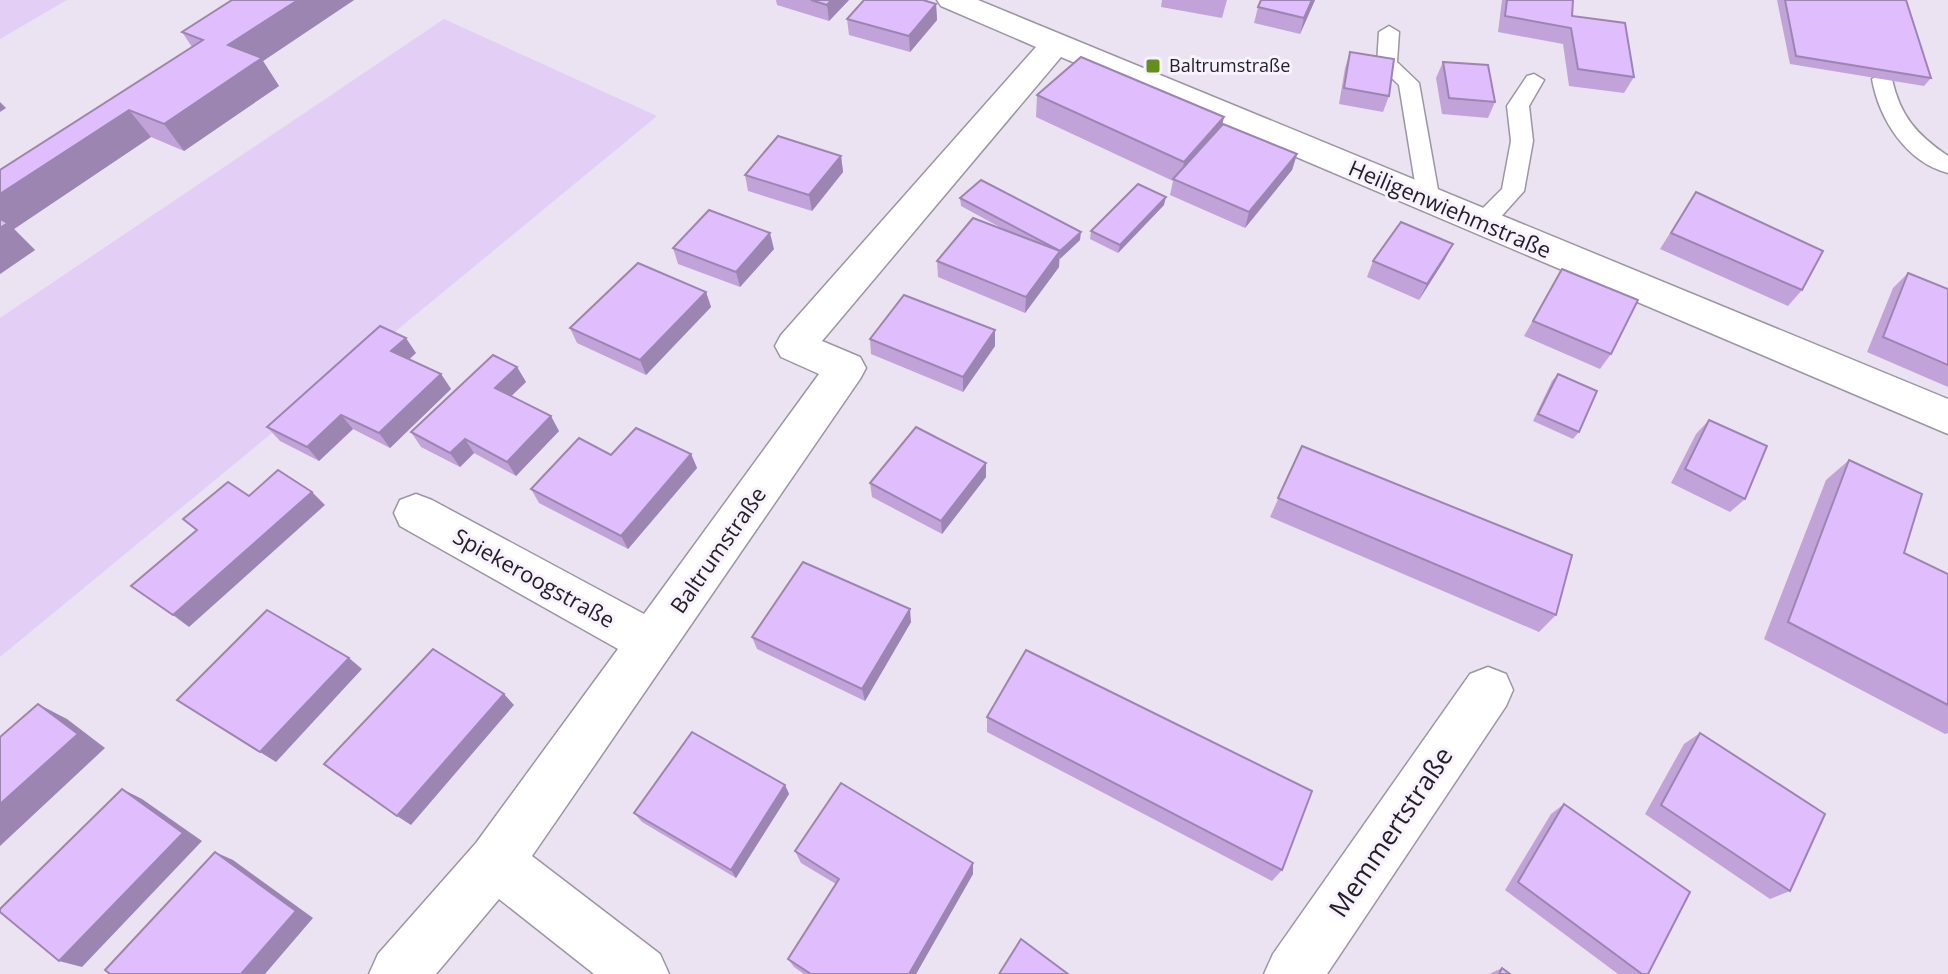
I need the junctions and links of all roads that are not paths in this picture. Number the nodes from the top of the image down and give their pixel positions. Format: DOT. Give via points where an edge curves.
graph roads {
  1 [pos="952,0"];
  2 [pos="1389,32"];
  3 [pos="1054,45"];
  4 [pos="1882,79"];
  5 [pos="1534,80"];
  6 [pos="1948,166"];
  7 [pos="1429,201"];
  8 [pos="1482,223"];
  9 [pos="1948,417"];
  10 [pos="416,513"];
  11 [pos="652,643"];
  12 [pos="1488,690"];
  13 [pos="495,862"];
  14 [pos="398,974"];
  15 [pos="640,974"];
  16 [pos="1293,974"];
  1 -- 3 [label="street, Heiligenwiehmstraße"];
  2 -- 7 [label="lane" via="1387,64 1409,83"];
  3 -- 7 [label="street, Heiligenwiehmstraße"];
  3 -- 11 [label="street, Baltrumstraße" via="795,346 846,368"];
  4 -- 6 [label="lane" via="1897,128"];
  5 -- 8 [label="lane" via="1518,106 1522,141 1513,191"];
  7 -- 8 [label="street, Heiligenwiehmstraße"];
  8 -- 9 [label="street, Heiligenwiehmstraße"];
  10 -- 11 [label="street, Spiekeroogstraße"];
  11 -- 13 [label="street, Baltrumstraße"];
  12 -- 16 [label="street, Memmertstraße"];
  13 -- 14 [label="street, Baltrumstraße"];
  13 -- 15 [label="street"];
}
